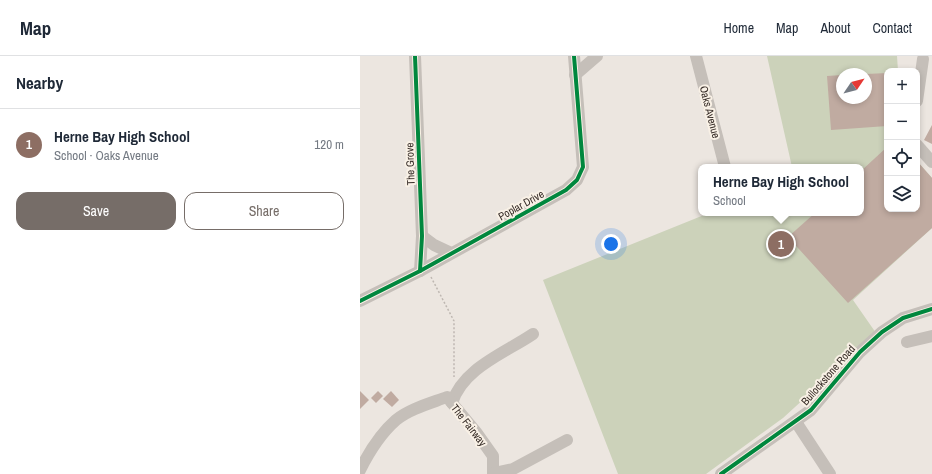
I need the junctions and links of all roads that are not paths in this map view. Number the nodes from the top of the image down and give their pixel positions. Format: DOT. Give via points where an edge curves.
graph roads {
  1 [pos="415,56"];
  2 [pos="574,56"];
  3 [pos="597,56"];
  4 [pos="696,56"];
  5 [pos="923,59"];
  6 [pos="576,75"];
  7 [pos="920,80"];
  8 [pos="920,148"];
  9 [pos="932,162"];
  10 [pos="724,164"];
  11 [pos="422,236"];
  12 [pos="451,253"];
  13 [pos="423,269"];
  14 [pos="360,301"];
  15 [pos="932,309"];
  16 [pos="533,334"];
  17 [pos="932,336"];
  18 [pos="907,342"];
  19 [pos="453,400"];
  20 [pos="796,422"];
  21 [pos="567,440"];
  22 [pos="364,452"];
  23 [pos="360,470"];
  24 [pos="493,474"];
  25 [pos="721,474"];
  26 [pos="830,474"];
  1 -- 11 [label="street, The Grove"];
  2 -- 6 [label="street, Poplar Drive"];
  3 -- 6 [label="street"];
  4 -- 10 [label="street, Oaks Avenue"];
  5 -- 7 [label="street"];
  6 -- 12 [label="street, Poplar Drive" via="583,167 577,180 566,190"];
  8 -- 9 [label="street"];
  11 -- 12 [label="street"];
  11 -- 13 [label="street, The Grove"];
  12 -- 13 [label="street, Poplar Drive"];
  13 -- 14 [label="street, Poplar Drive"];
  15 -- 20 [label="street, Bullockstone Road" via="903,318 882,332 860,352 811,410"];
  16 -- 19 [label="street" via="476,370 463,383"];
  17 -- 18 [label="street"];
  19 -- 22 [label="street, The Fairway" via="447,397 396,420"];
  19 -- 24 [label="street, The Fairway" via="493,456"];
  20 -- 25 [label="street, Bullockstone Road"];
  20 -- 26 [label="street"];
  21 -- 24 [label="street" via="513,469"];
  22 -- 23 [label="street, The Fairway"];
}
